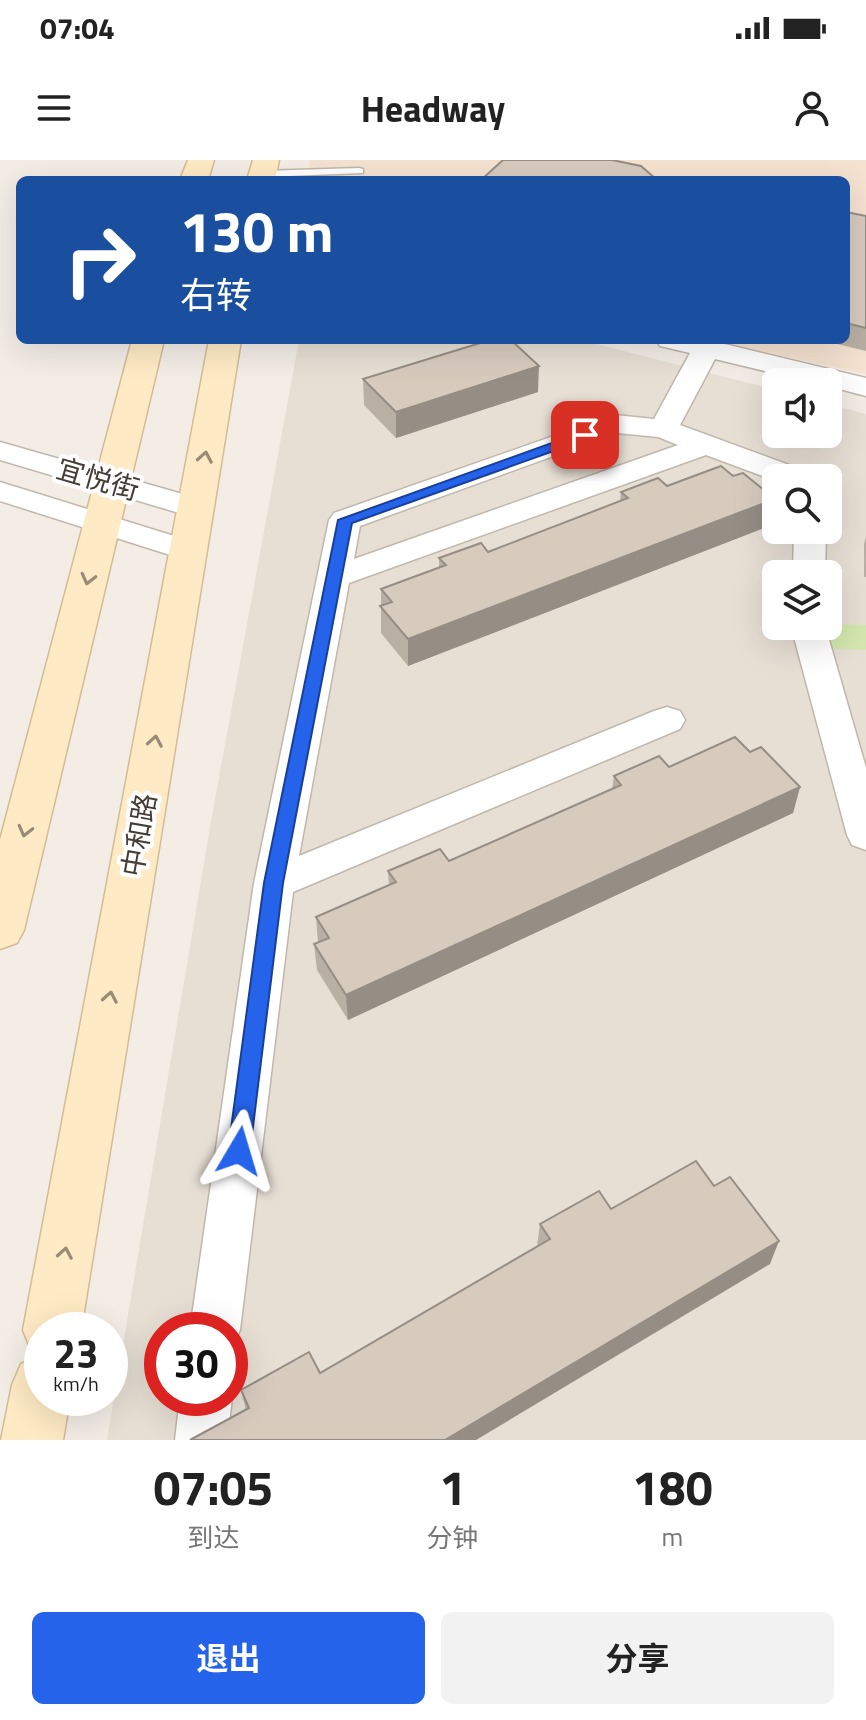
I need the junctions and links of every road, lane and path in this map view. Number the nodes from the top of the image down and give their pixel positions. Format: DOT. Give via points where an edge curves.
graph roads {
  1 [pos="263,171"];
  2 [pos="359,171"];
  3 [pos="147,344"];
  4 [pos="224,344"];
  5 [pos="688,344"];
  6 [pos="707,348"];
  7 [pos="866,387"];
  8 [pos="663,429"];
  9 [pos="706,445"];
  10 [pos="0,451"];
  11 [pos="762,465"];
  12 [pos="0,491"];
  13 [pos="107,502"];
  14 [pos="196,508"];
  15 [pos="189,551"];
  16 [pos="334,577"];
  17 [pos="812,640"];
  18 [pos="667,720"];
  19 [pos="866,835"];
  20 [pos="274,883"];
  21 [pos="0,930"];
  22 [pos="55,1312"];
  23 [pos="217,1312"];
  24 [pos="36,1416"];
  25 [pos="204,1416"];
  26 [pos="32,1440"];
  27 [pos="201,1440"];
  1 -- 2 [label="lane"];
  3 -- 13 [label="main road"];
  14 -- 4 [label="main road, 中和路, one-way"];
  5 -- 6 [label="street"];
  6 -- 7 [label="street"];
  6 -- 8 [label="street"];
  8 -- 9 [label="street"];
  8 -- 16 [label="street" via="615,424 345,520"];
  9 -- 11 [label="street"];
  9 -- 16 [label="street"];
  10 -- 13 [label="street, 宜悦街"];
  12 -- 13 [label="street"];
  13 -- 14 [label="street, 宜悦街"];
  13 -- 15 [label="street"];
  13 -- 21 [label="main road, one-way"];
  14 -- 15 [label="main road, 中和路"];
  22 -- 15 [label="main road, 中和路, one-way"];
  16 -- 20 [label="street"];
  17 -- 19 [label="street"];
  18 -- 20 [label="street"];
  20 -- 23 [label="street"];
  24 -- 26 [label="main road"];
  25 -- 27 [label="street"];
}
